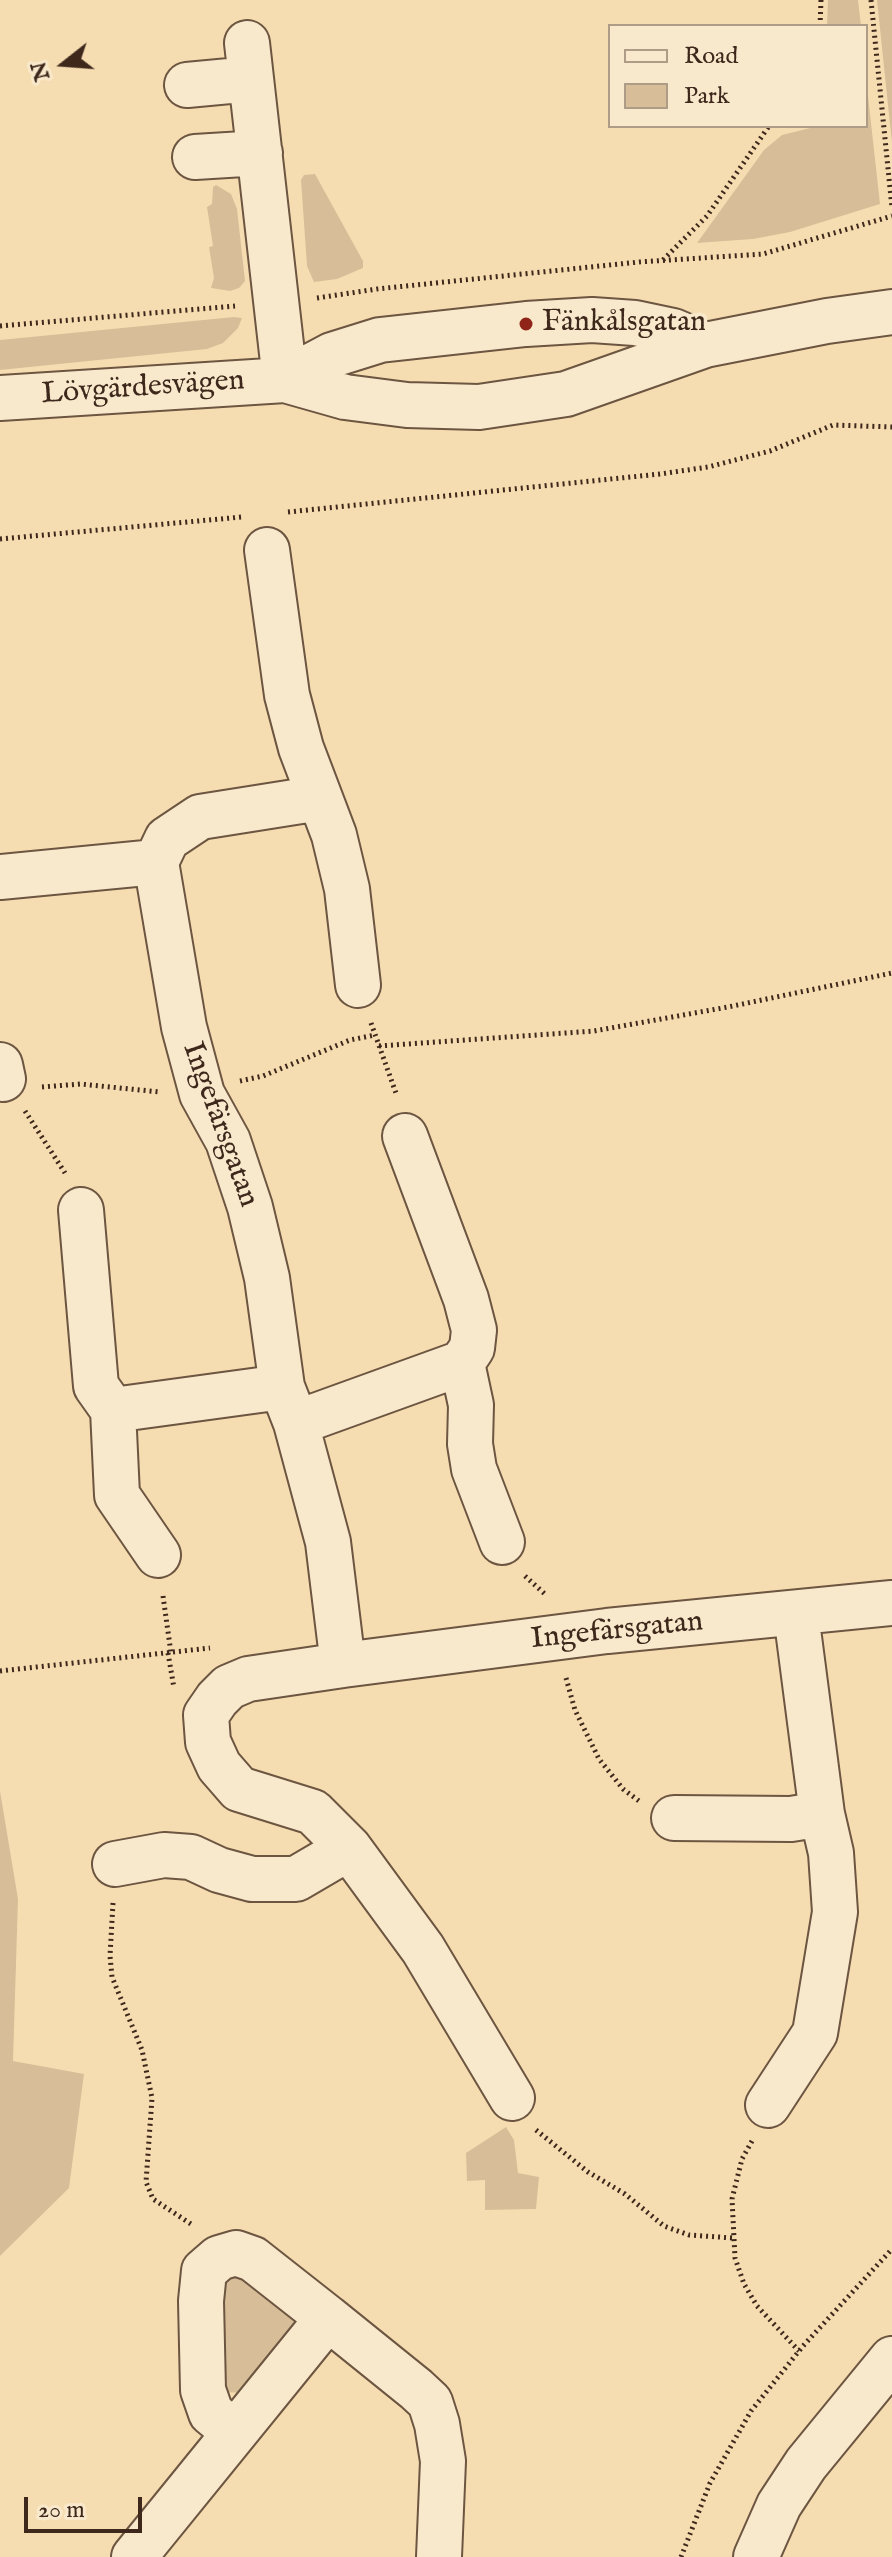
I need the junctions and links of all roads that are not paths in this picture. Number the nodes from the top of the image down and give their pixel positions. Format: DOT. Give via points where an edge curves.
graph roads {
  1 [pos="187,85"];
  2 [pos="260,153"];
  3 [pos="195,157"];
  4 [pos="892,312"];
  5 [pos="705,345"];
  6 [pos="285,380"];
  7 [pos="0,398"];
  8 [pos="266,526"];
  9 [pos="320,798"];
  10 [pos="156,862"];
  11 [pos="0,877"];
  12 [pos="358,985"];
  13 [pos="405,1136"];
  14 [pos="81,1210"];
  15 [pos="462,1363"];
  16 [pos="289,1405"];
  17 [pos="113,1410"];
  18 [pos="502,1542"];
  19 [pos="158,1555"];
  20 [pos="892,1603"];
  21 [pos="796,1614"];
  22 [pos="343,1665"];
  23 [pos="822,1814"];
  24 [pos="674,1818"];
  25 [pos="349,1848"];
  26 [pos="115,1864"];
  27 [pos="512,2098"];
  28 [pos="768,2105"];
  29 [pos="328,2318"];
  30 [pos="892,2359"];
  31 [pos="234,2432"];
  32 [pos="134,2557"];
  33 [pos="439,2557"];
  34 [pos="756,2557"];
  1 -- 2 [label="street" via="249,61"];
  2 -- 3 [label="street"];
  2 -- 6 [label="street"];
  4 -- 5 [label="street, Lövgärdesvägen"];
  5 -- 6 [label="street, Lövgärdesvägen" via="566,394 479,407 345,397"];
  5 -- 6 [label="street, Lövgärdesvägen" via="635,323 526,324 380,340 332,355"];
  6 -- 7 [label="street, Lövgärdesvägen"];
  8 -- 9 [label="street" via="287,695"];
  9 -- 10 [label="street" via="200,817 167,839"];
  9 -- 12 [label="street" via="347,889"];
  10 -- 11 [label="street"];
  10 -- 16 [label="street, Ingefärsgatan" via="184,1027 202,1094 228,1141 250,1207"];
  13 -- 15 [label="street" via="474,1330 472,1348"];
  14 -- 17 [label="street" via="96,1386"];
  15 -- 16 [label="street"];
  15 -- 18 [label="street" via="471,1405 474,1469"];
  16 -- 17 [label="street"];
  16 -- 22 [label="street, Ingefärsgatan" via="328,1542"];
  17 -- 19 [label="street" via="117,1495"];
  20 -- 21 [label="street, Ingefärsgatan"];
  21 -- 22 [label="street, Ingefärsgatan"];
  21 -- 23 [label="street"];
  22 -- 25 [label="street, Ingefärsgatan" via="248,1679 229,1687 206,1715 208,1742 219,1766 239,1789 313,1812"];
  23 -- 24 [label="street" via="791,1819"];
  23 -- 28 [label="street" via="835,1912 815,2033"];
  25 -- 26 [label="street" via="296,1879 252,1879 191,1857 164,1855"];
  25 -- 27 [label="street, Ingefärsgatan" via="423,1949"];
  29 -- 31 [label="street"];
  29 -- 31 [label="street" via="253,2259 236,2253 204,2271 203,2390 211,2413"];
  29 -- 33 [label="street" via="430,2402 443,2461"];
  30 -- 34 [label="street" via="806,2464 779,2505"];
  31 -- 32 [label="street"];
}
